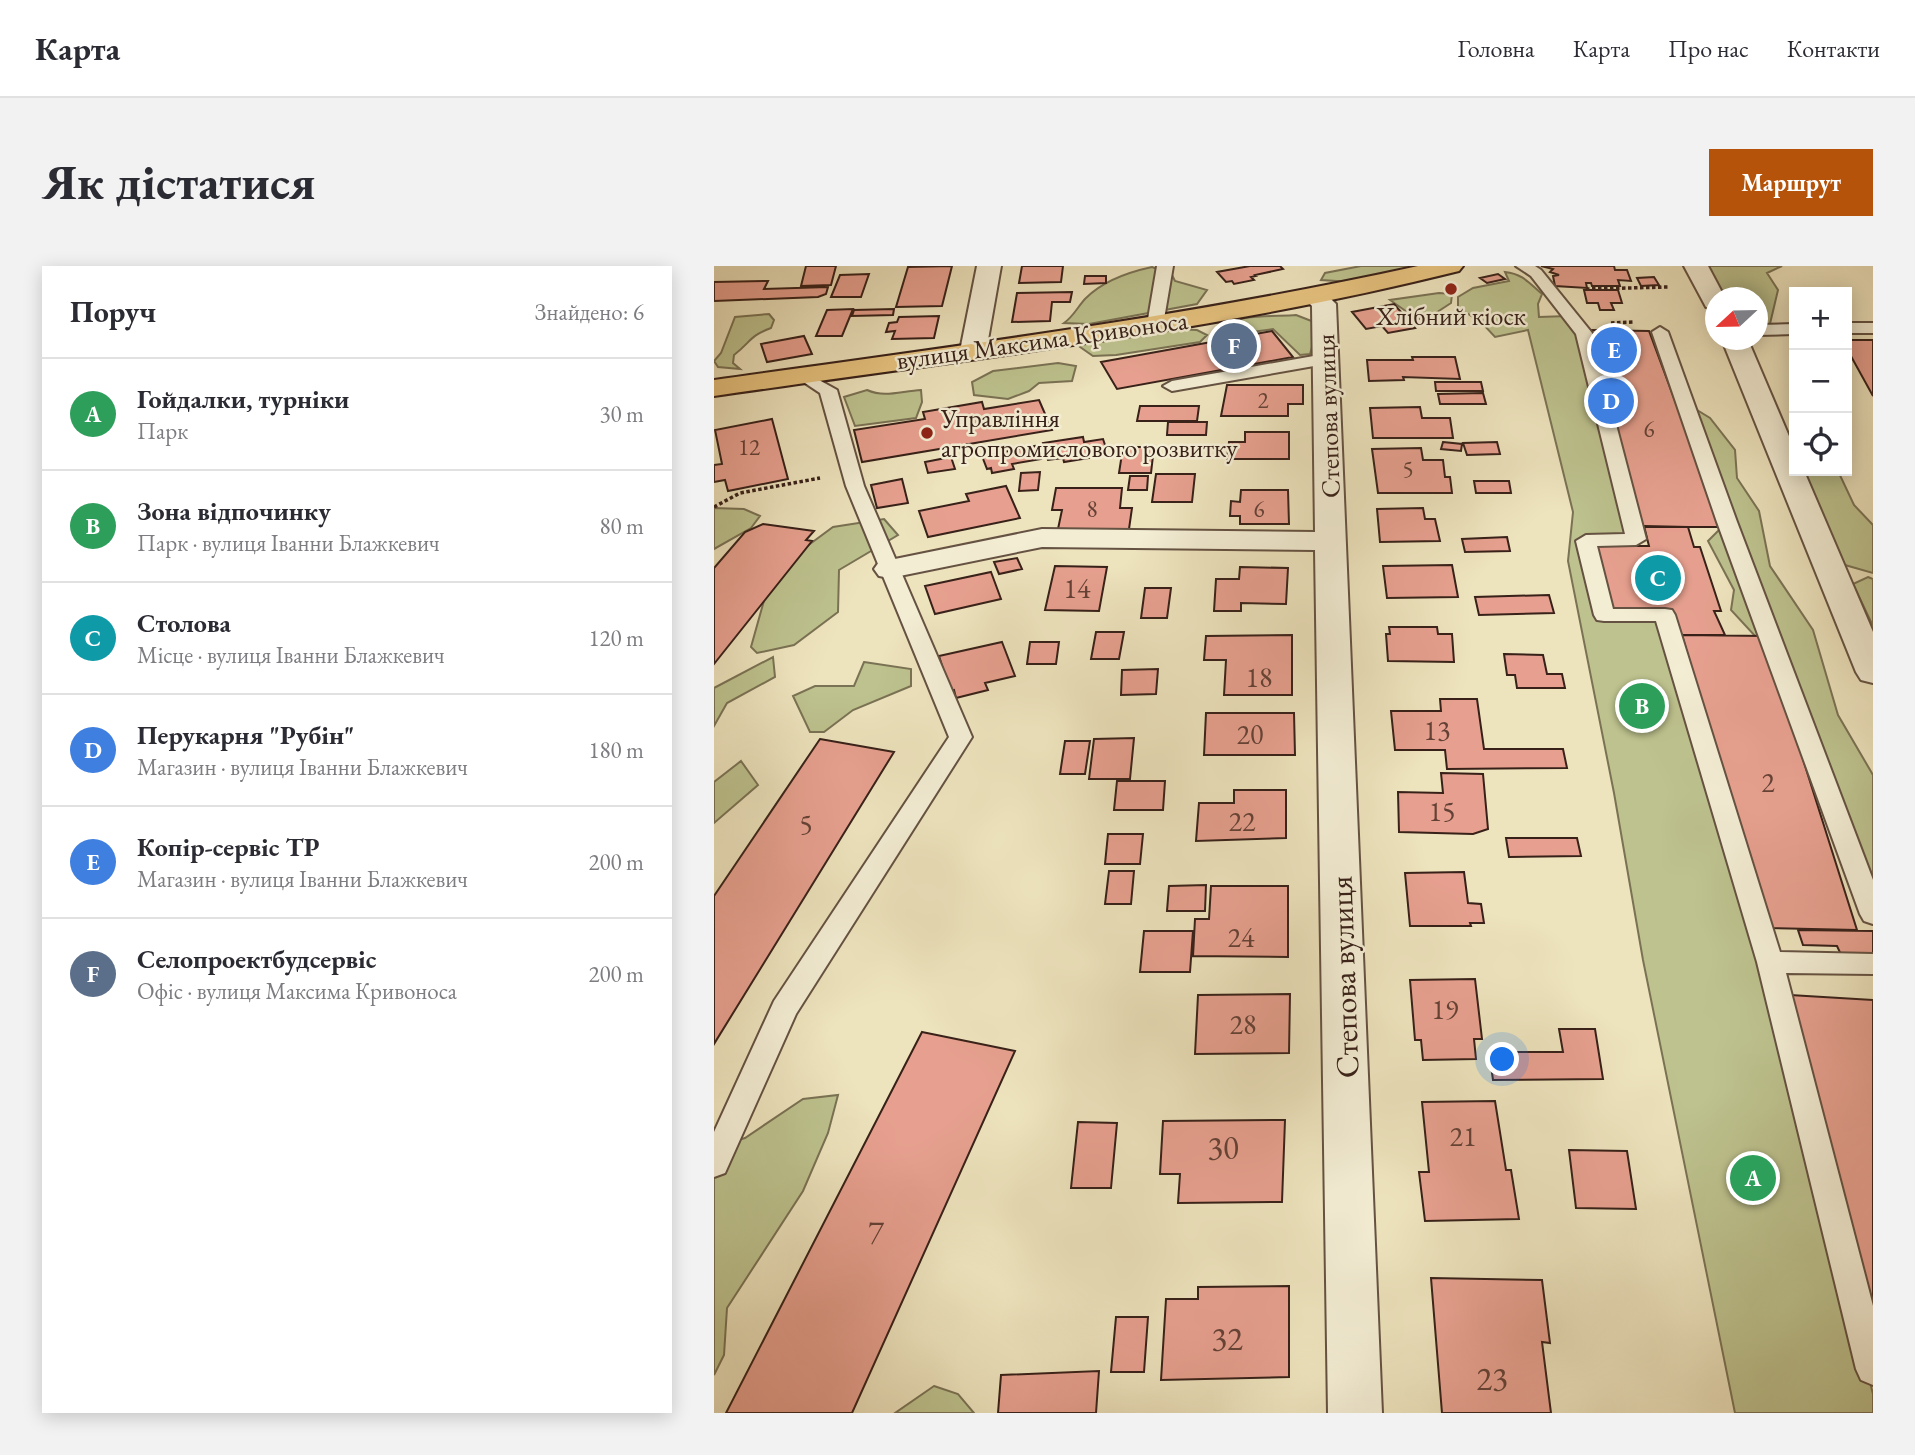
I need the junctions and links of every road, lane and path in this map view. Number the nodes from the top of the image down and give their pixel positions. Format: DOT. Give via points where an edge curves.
graph roads {
  1 [pos="989,266"];
  2 [pos="1165,266"];
  3 [pos="1451,266"];
  4 [pos="1524,266"];
  5 [pos="1696,266"];
  6 [pos="1672,287"];
  7 [pos="1708,287"];
  8 [pos="1581,289"];
  9 [pos="1314,296"];
  10 [pos="1155,325"];
  11 [pos="1852,328"];
  12 [pos="1873,328"];
  13 [pos="1789,329"];
  14 [pos="1768,330"];
  15 [pos="1660,332"];
  16 [pos="1739,350"];
  17 [pos="973,351"];
  18 [pos="1325,359"];
  19 [pos="801,375"];
  20 [pos="1172,386"];
  21 [pos="714,388"];
  22 [pos="829,477"];
  23 [pos="714,507"];
  24 [pos="1332,541"];
  25 [pos="890,569"];
  26 [pos="1873,672"];
  27 [pos="1873,914"];
  28 [pos="1770,962"];
  29 [pos="1873,964"];
  30 [pos="714,1164"];
  31 [pos="1873,1369"];
  32 [pos="1355,1413"];
  1 -- 17 [label="street"];
  2 -- 10 [label="lane"];
  3 -- 9 [label="main road, вулиця Максима Кривоноса"];
  4 -- 28 [label="lane" via="1536,273 1584,333 1636,539 1586,541 1604,615 1665,615"];
  5 -- 7 [label="street"];
  6 -- 8 [label="path"];
  9 -- 10 [label="main road, вулиця Максима Кривоноса"];
  9 -- 18 [label="street, Степова вулиця" via="1324,304"];
  10 -- 17 [label="main road, вулиця Максима Кривоноса"];
  11 -- 12 [label="lane"];
  13 -- 14 [label="lane"];
  15 -- 27 [label="lane"];
  16 -- 26 [label="street"];
  17 -- 19 [label="main road, вулиця Максима Кривоноса"];
  18 -- 20 [label="lane"];
  18 -- 24 [label="street, Степова вулиця"];
  19 -- 21 [label="main road, вулиця Максима Кривоноса"];
  19 -- 25 [label="lane" via="828,390 855,486"];
  22 -- 23 [label="path" via="740,493"];
  24 -- 25 [label="street, Степова вулиця" via="1042,538"];
  24 -- 32 [label="street, Степова вулиця"];
  25 -- 30 [label="lane" via="961,737 784,1009"];
  28 -- 29 [label="lane"];
  28 -- 31 [label="lane"];
}
